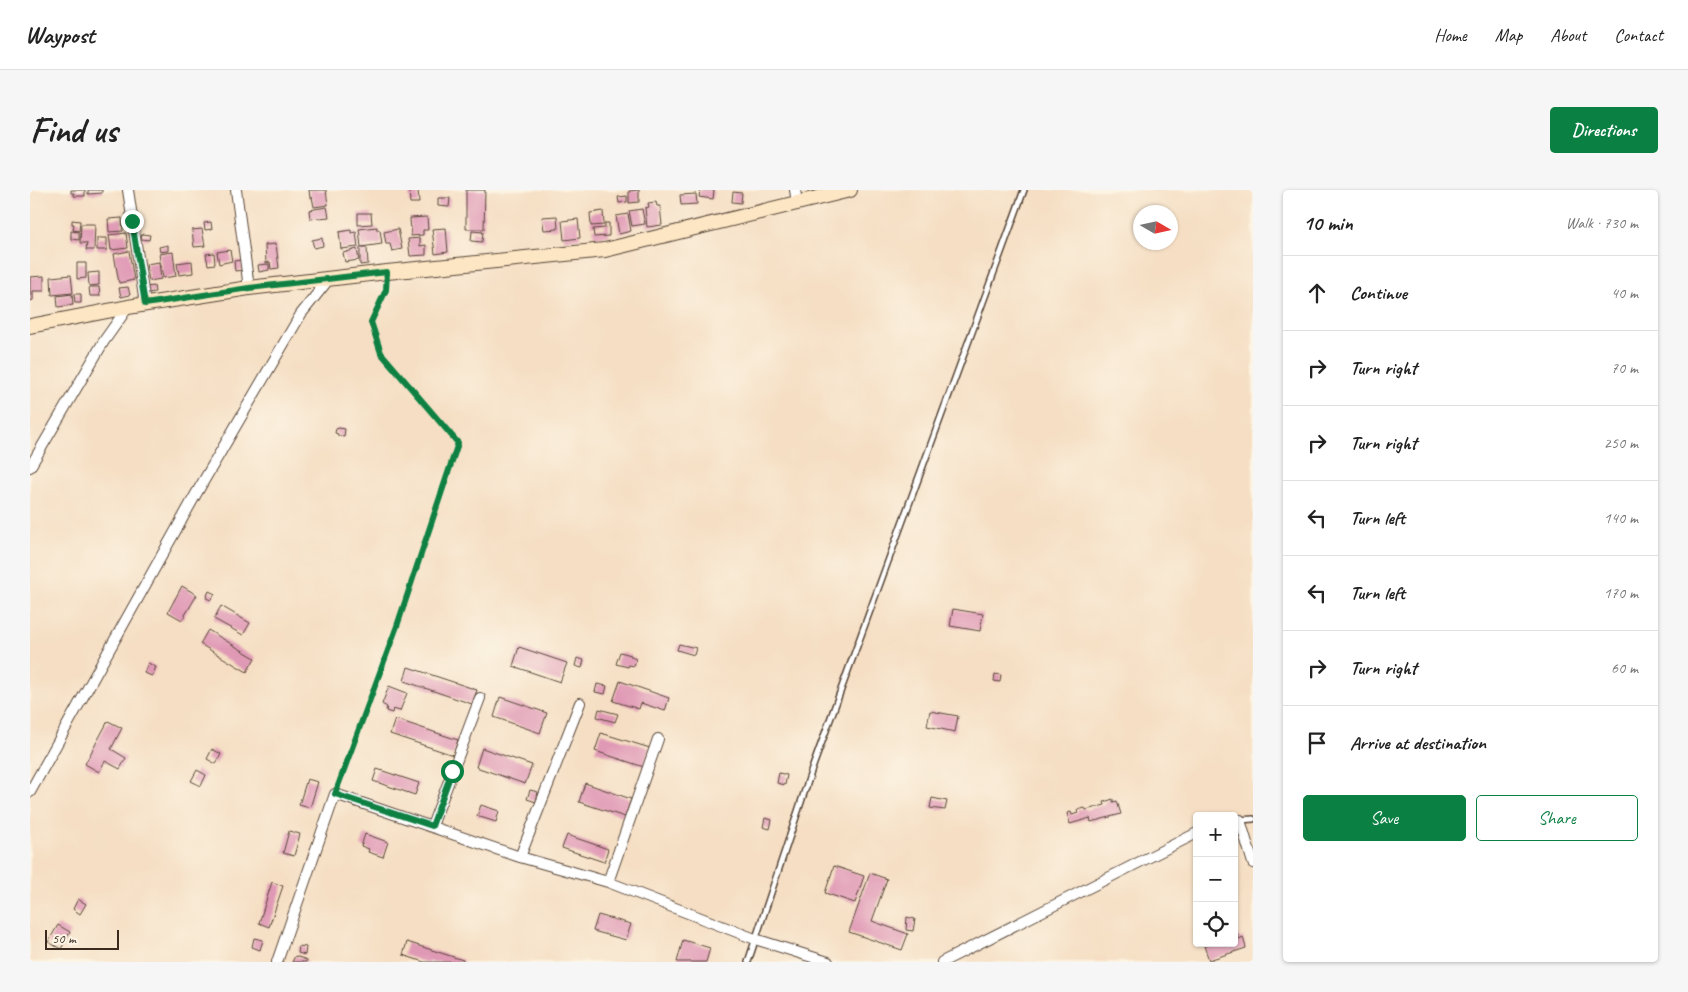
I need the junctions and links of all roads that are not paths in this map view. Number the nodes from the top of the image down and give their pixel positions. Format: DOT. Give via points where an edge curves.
graph roads {
  1 [pos="128,190"];
  2 [pos="236,190"];
  3 [pos="850,190"];
  4 [pos="1024,190"];
  5 [pos="796,196"];
  6 [pos="329,279"];
  7 [pos="249,288"];
  8 [pos="145,304"];
  9 [pos="128,307"];
  10 [pos="30,326"];
  11 [pos="30,467"];
  12 [pos="480,698"];
  13 [pos="580,703"];
  14 [pos="658,738"];
  15 [pos="30,792"];
  16 [pos="1253,819"];
  17 [pos="1238,820"];
  18 [pos="1238,823"];
  19 [pos="432,826"];
  20 [pos="1193,835"];
  21 [pos="520,857"];
  22 [pos="1253,863"];
  23 [pos="608,882"];
  24 [pos="755,940"];
  25 [pos="277,962"];
  26 [pos="748,962"];
  27 [pos="828,962"];
  28 [pos="942,962"];
  1 -- 8 [label="street"];
  2 -- 7 [label="street"];
  3 -- 5 [label="main road"];
  4 -- 24 [label="lane" via="812,769"];
  5 -- 6 [label="main road" via="605,250"];
  6 -- 7 [label="main road"];
  6 -- 15 [label="street" via="300,314"];
  7 -- 8 [label="main road"];
  8 -- 9 [label="main road"];
  9 -- 10 [label="main road"];
  9 -- 11 [label="street" via="104,341"];
  12 -- 19 [label="street"];
  13 -- 21 [label="street"];
  14 -- 23 [label="street"];
  16 -- 17 [label="lane"];
  18 -- 22 [label="street"];
  19 -- 21 [label="street"];
  19 -- 25 [label="street" via="335,794"];
  20 -- 28 [label="street"];
  21 -- 23 [label="street"];
  23 -- 24 [label="street"];
  24 -- 26 [label="lane"];
  24 -- 27 [label="street"];
}
